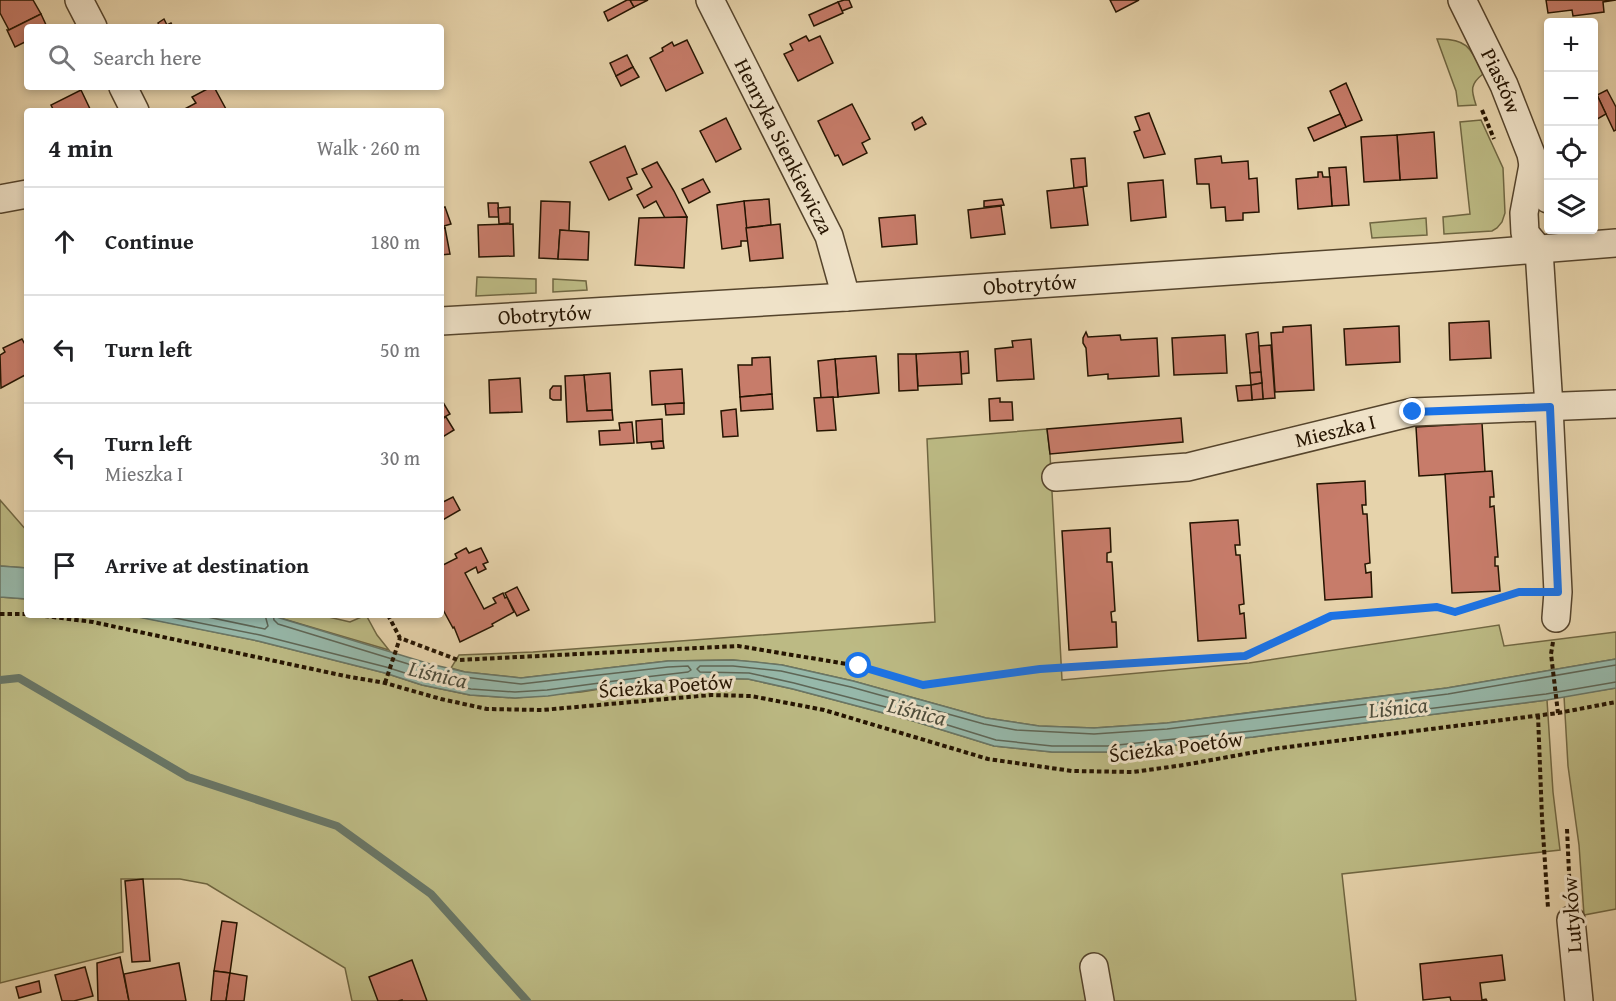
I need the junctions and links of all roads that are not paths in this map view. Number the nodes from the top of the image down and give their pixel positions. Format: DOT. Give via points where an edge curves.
graph roads {
  1 [pos="79,0"];
  2 [pos="710,0"];
  3 [pos="1462,0"];
  4 [pos="91,24"];
  5 [pos="124,90"];
  6 [pos="134,108"];
  7 [pos="1533,165"];
  8 [pos="1544,190"];
  9 [pos="24,195"];
  10 [pos="0,199"];
  11 [pos="1546,240"];
  12 [pos="1616,243"];
  13 [pos="846,297"];
  14 [pos="444,321"];
  15 [pos="1616,404"];
  16 [pos="1550,407"];
  17 [pos="1056,477"];
  18 [pos="1557,605"];
  19 [pos="1559,919"];
  20 [pos="1094,967"];
  21 [pos="1100,1001"];
  22 [pos="1579,1001"];
  1 -- 4 [label="street"];
  2 -- 13 [label="street, Henryka Sienkiewicza" via="829,236"];
  3 -- 7 [label="street, Piastów" via="1504,85"];
  5 -- 6 [label="street"];
  7 -- 8 [label="street, Piastów"];
  7 -- 11 [label="street, Piastów" via="1524,213 1525,233"];
  9 -- 10 [label="street"];
  11 -- 12 [label="street, Obotrytów"];
  11 -- 13 [label="street, Obotrytów"];
  11 -- 16 [label="street"];
  13 -- 14 [label="street, Obotrytów"];
  15 -- 16 [label="street, Mieszka I"];
  16 -- 17 [label="street, Mieszka I" via="1413,412 1188,467"];
  16 -- 18 [label="street"];
  19 -- 22 [label="street, Lutyków"];
  20 -- 21 [label="street"];
}
